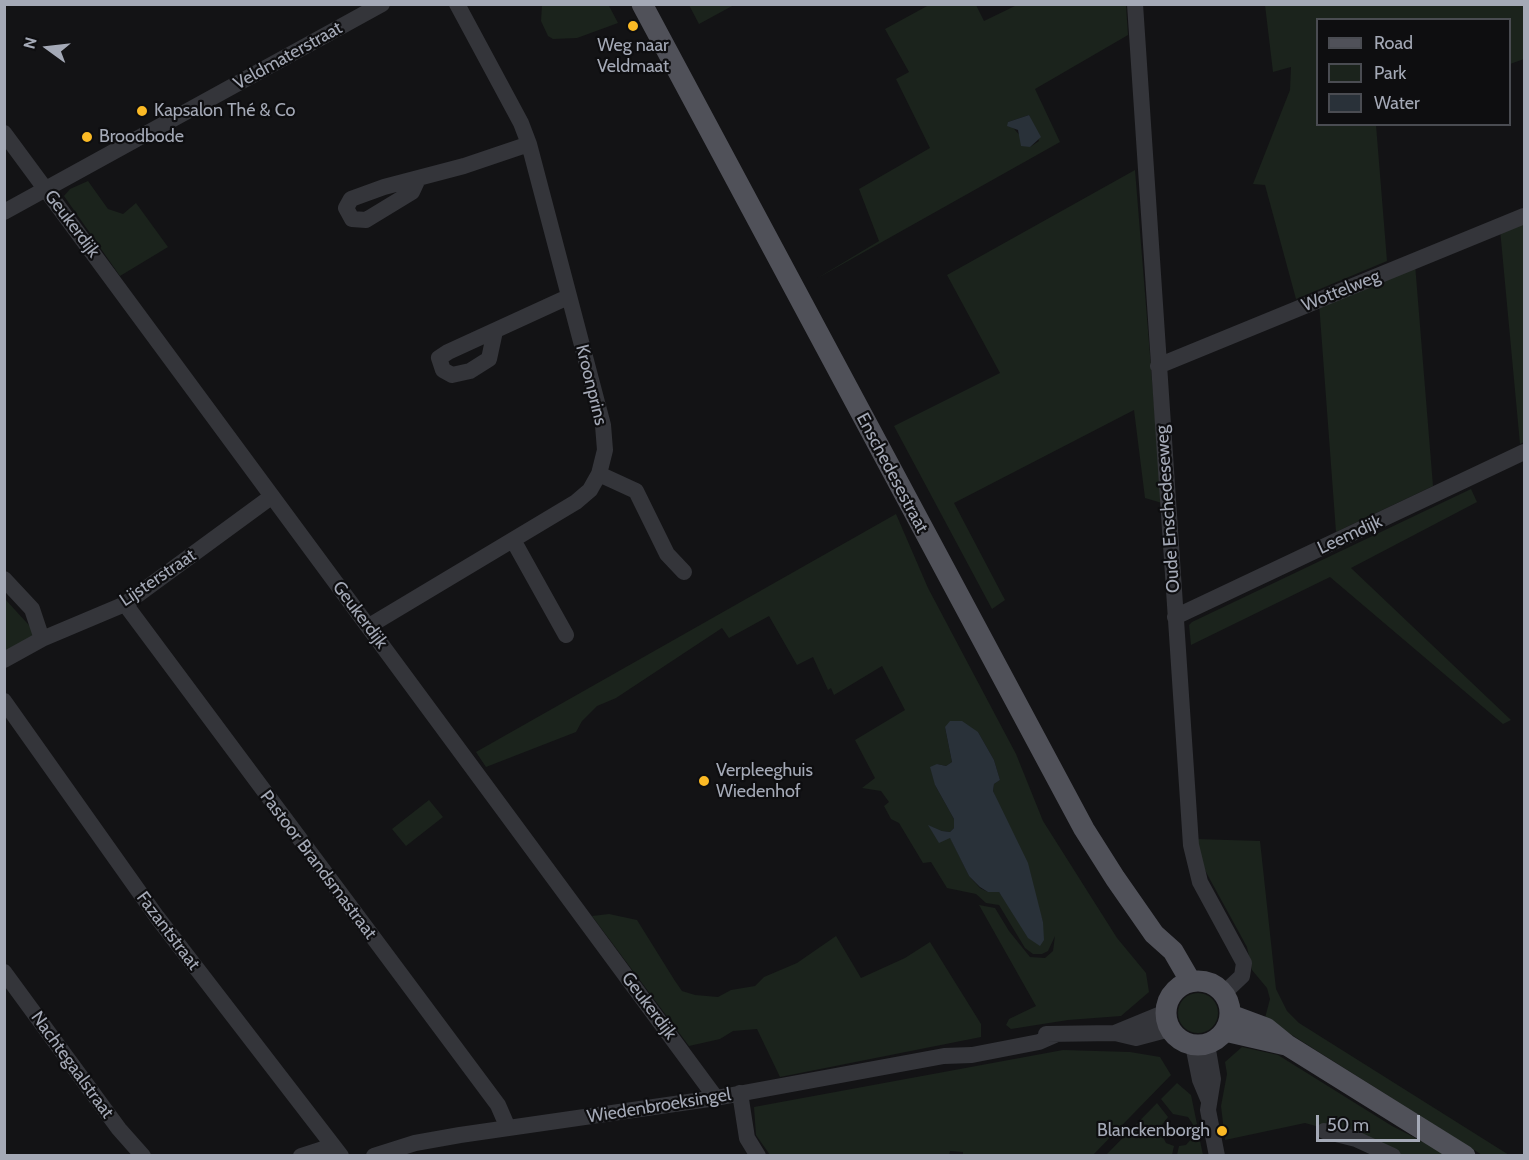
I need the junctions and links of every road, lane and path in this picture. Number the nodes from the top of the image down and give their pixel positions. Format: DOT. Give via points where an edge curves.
graph roads {
  1 [pos="382,4"];
  2 [pos="457,4"];
  3 [pos="642,4"];
  4 [pos="1135,4"];
  5 [pos="4,133"];
  6 [pos="529,144"];
  7 [pos="418,179"];
  8 [pos="46,189"];
  9 [pos="4,212"];
  10 [pos="1524,216"];
  11 [pos="568,297"];
  12 [pos="495,331"];
  13 [pos="1158,366"];
  14 [pos="1524,452"];
  15 [pos="599,474"];
  16 [pos="271,497"];
  17 [pos="513,540"];
  18 [pos="684,572"];
  19 [pos="4,579"];
  20 [pos="125,604"];
  21 [pos="1175,617"];
  22 [pos="369,626"];
  23 [pos="566,635"];
  24 [pos="42,639"];
  25 [pos="4,660"];
  26 [pos="4,701"];
  27 [pos="4,972"];
  28 [pos="1184,985"];
  29 [pos="1224,993"];
  30 [pos="1168,1020"];
  31 [pos="1228,1023"];
  32 [pos="1200,1045"];
  33 [pos="740,1093"];
  34 [pos="716,1098"];
  35 [pos="508,1128"];
  36 [pos="1324,1131"];
  37 [pos="336,1151"];
  38 [pos="142,1155"];
  39 [pos="301,1155"];
  40 [pos="374,1155"];
  41 [pos="758,1155"];
  42 [pos="1216,1155"];
  43 [pos="1393,1155"];
  44 [pos="1465,1155"];
  1 -- 8 [label="street, Veldmaterstraat"];
  2 -- 6 [label="street, Kroonprins"];
  3 -- 28 [label="main road, Enschedesestraat" via="1065,795 1154,934 1161,955"];
  4 -- 13 [label="street, Oude Enschedeseweg"];
  5 -- 8 [label="street, Geukerdijk"];
  6 -- 7 [label="street"];
  6 -- 11 [label="street, Kroonprins"];
  8 -- 9 [label="street, Veldmaterstraat"];
  8 -- 16 [label="street, Geukerdijk"];
  10 -- 13 [label="street, Wottelweg"];
  11 -- 12 [label="street"];
  11 -- 15 [label="street, Kroonprins" via="603,424 605,450"];
  13 -- 21 [label="street, Oude Enschedeseweg"];
  14 -- 21 [label="street, Leemdijk"];
  15 -- 17 [label="street, Kroonprins" via="590,490 576,502"];
  15 -- 18 [label="street" via="636,491 667,554"];
  16 -- 20 [label="street, Lijsterstraat"];
  16 -- 22 [label="street, Geukerdijk"];
  17 -- 22 [label="street, Kroonprins"];
  17 -- 23 [label="street"];
  19 -- 24 [label="street" via="32,609"];
  20 -- 24 [label="street, Lijsterstraat"];
  20 -- 35 [label="street, Pastoor Brandsmastraat" via="498,1106"];
  21 -- 29 [label="street, Oude Enschedeseweg" via="1193,857 1205,894 1244,963 1242,976"];
  22 -- 34 [label="street, Geukerdijk"];
  24 -- 25 [label="street, Lijsterstraat"];
  26 -- 37 [label="street, Fazantstraat" via="157,917"];
  27 -- 38 [label="street, Nachtegaalstraat"];
  28 -- 29 [label="main road" via="1209,983"];
  28 -- 30 [label="main road" via="1168,1003"];
  29 -- 31 [label="main road"];
  30 -- 32 [label="main road" via="1180,1039"];
  30 -- 33 [label="street, Wiedenbroeksingel" via="1115,1033 1055,1035 972,1056 944,1056"];
  31 -- 32 [label="main road"];
  31 -- 44 [label="main road" via="1287,1045"];
  32 -- 42 [label="street" via="1200,1080 1208,1099"];
  33 -- 34 [label="street, Wiedenbroeksingel"];
  33 -- 41 [label="street" via="747,1138"];
  34 -- 35 [label="street, Wiedenbroeksingel"];
  35 -- 40 [label="street, Wiedenbroeksingel" via="415,1143"];
  36 -- 43 [label="street"];
  37 -- 39 [label="street"];
}
